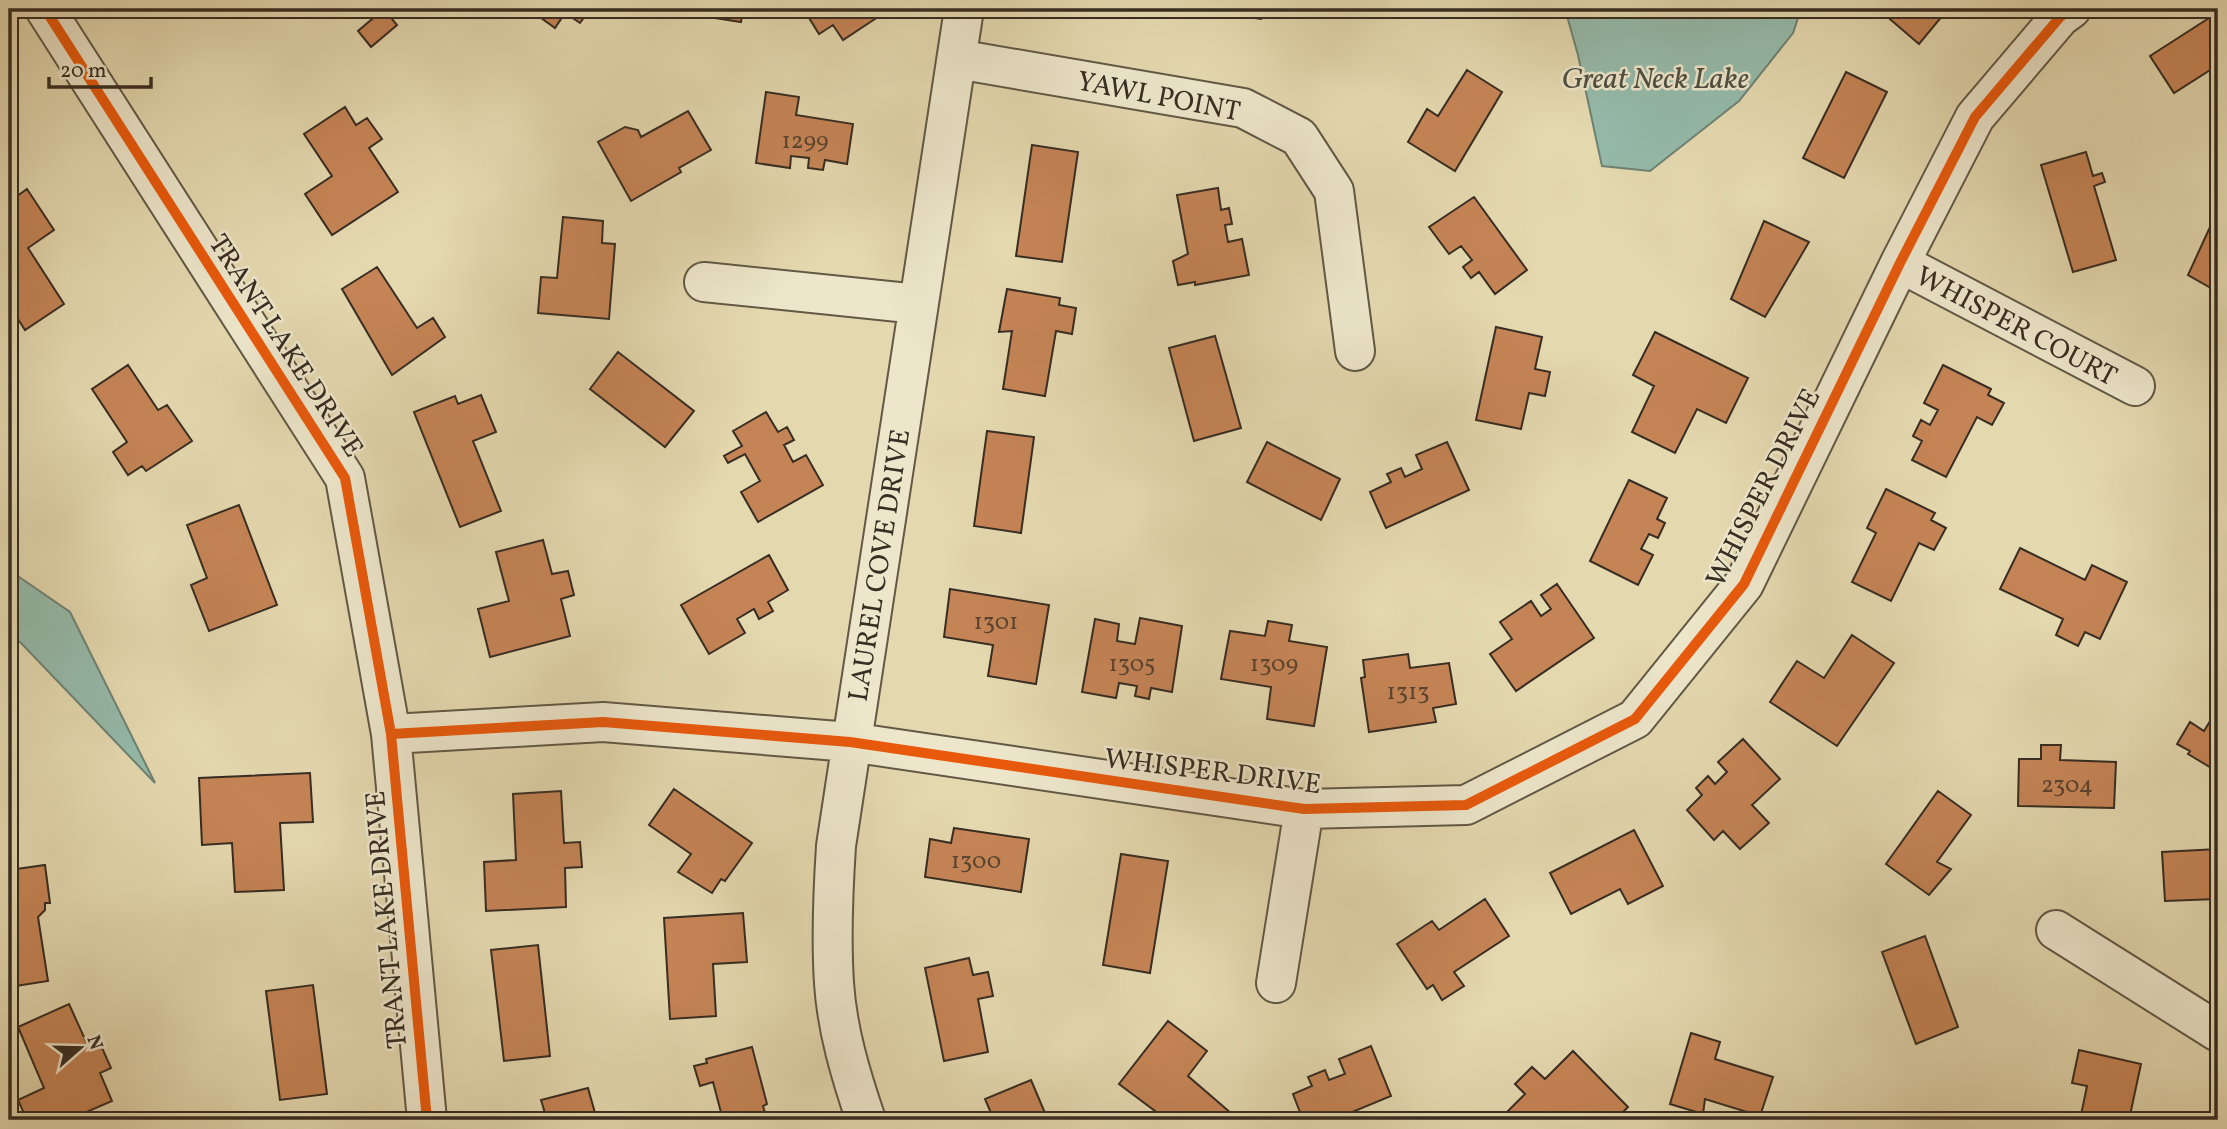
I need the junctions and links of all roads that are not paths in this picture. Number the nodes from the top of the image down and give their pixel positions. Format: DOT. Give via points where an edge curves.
graph roads {
  1 [pos="45,9"];
  2 [pos="964,9"];
  3 [pos="2071,9"];
  4 [pos="957,59"];
  5 [pos="1900,263"];
  6 [pos="704,282"];
  7 [pos="918,304"];
  8 [pos="1355,351"];
  9 [pos="2135,386"];
  10 [pos="391,734"];
  11 [pos="850,742"];
  12 [pos="1304,809"];
  13 [pos="2056,930"];
  14 [pos="1276,983"];
  15 [pos="2218,1031"];
  16 [pos="427,1120"];
  17 [pos="866,1120"];
  1 -- 10 [label="street, TRANT LAKE DRIVE" via="345,478"];
  2 -- 4 [label="street, LAUREL COVE DRIVE"];
  3 -- 5 [label="street, WHISPER DRIVE" via="2060,16 1975,117"];
  4 -- 7 [label="street, LAUREL COVE DRIVE"];
  4 -- 8 [label="street, YAWL POINT" via="1243,107 1299,137 1334,191"];
  5 -- 9 [label="street, WHISPER COURT"];
  5 -- 12 [label="street, WHISPER DRIVE" via="1744,584 1635,719 1466,804"];
  6 -- 7 [label="street"];
  7 -- 11 [label="street, LAUREL COVE DRIVE"];
  10 -- 11 [label="street, WHISPER DRIVE" via="603,722"];
  10 -- 16 [label="street, TRANT LAKE DRIVE"];
  11 -- 12 [label="street, WHISPER DRIVE"];
  11 -- 17 [label="street, LAUREL COVE DRIVE" via="836,846 834,984 851,1078"];
  12 -- 14 [label="street"];
  13 -- 15 [label="street"];
}
